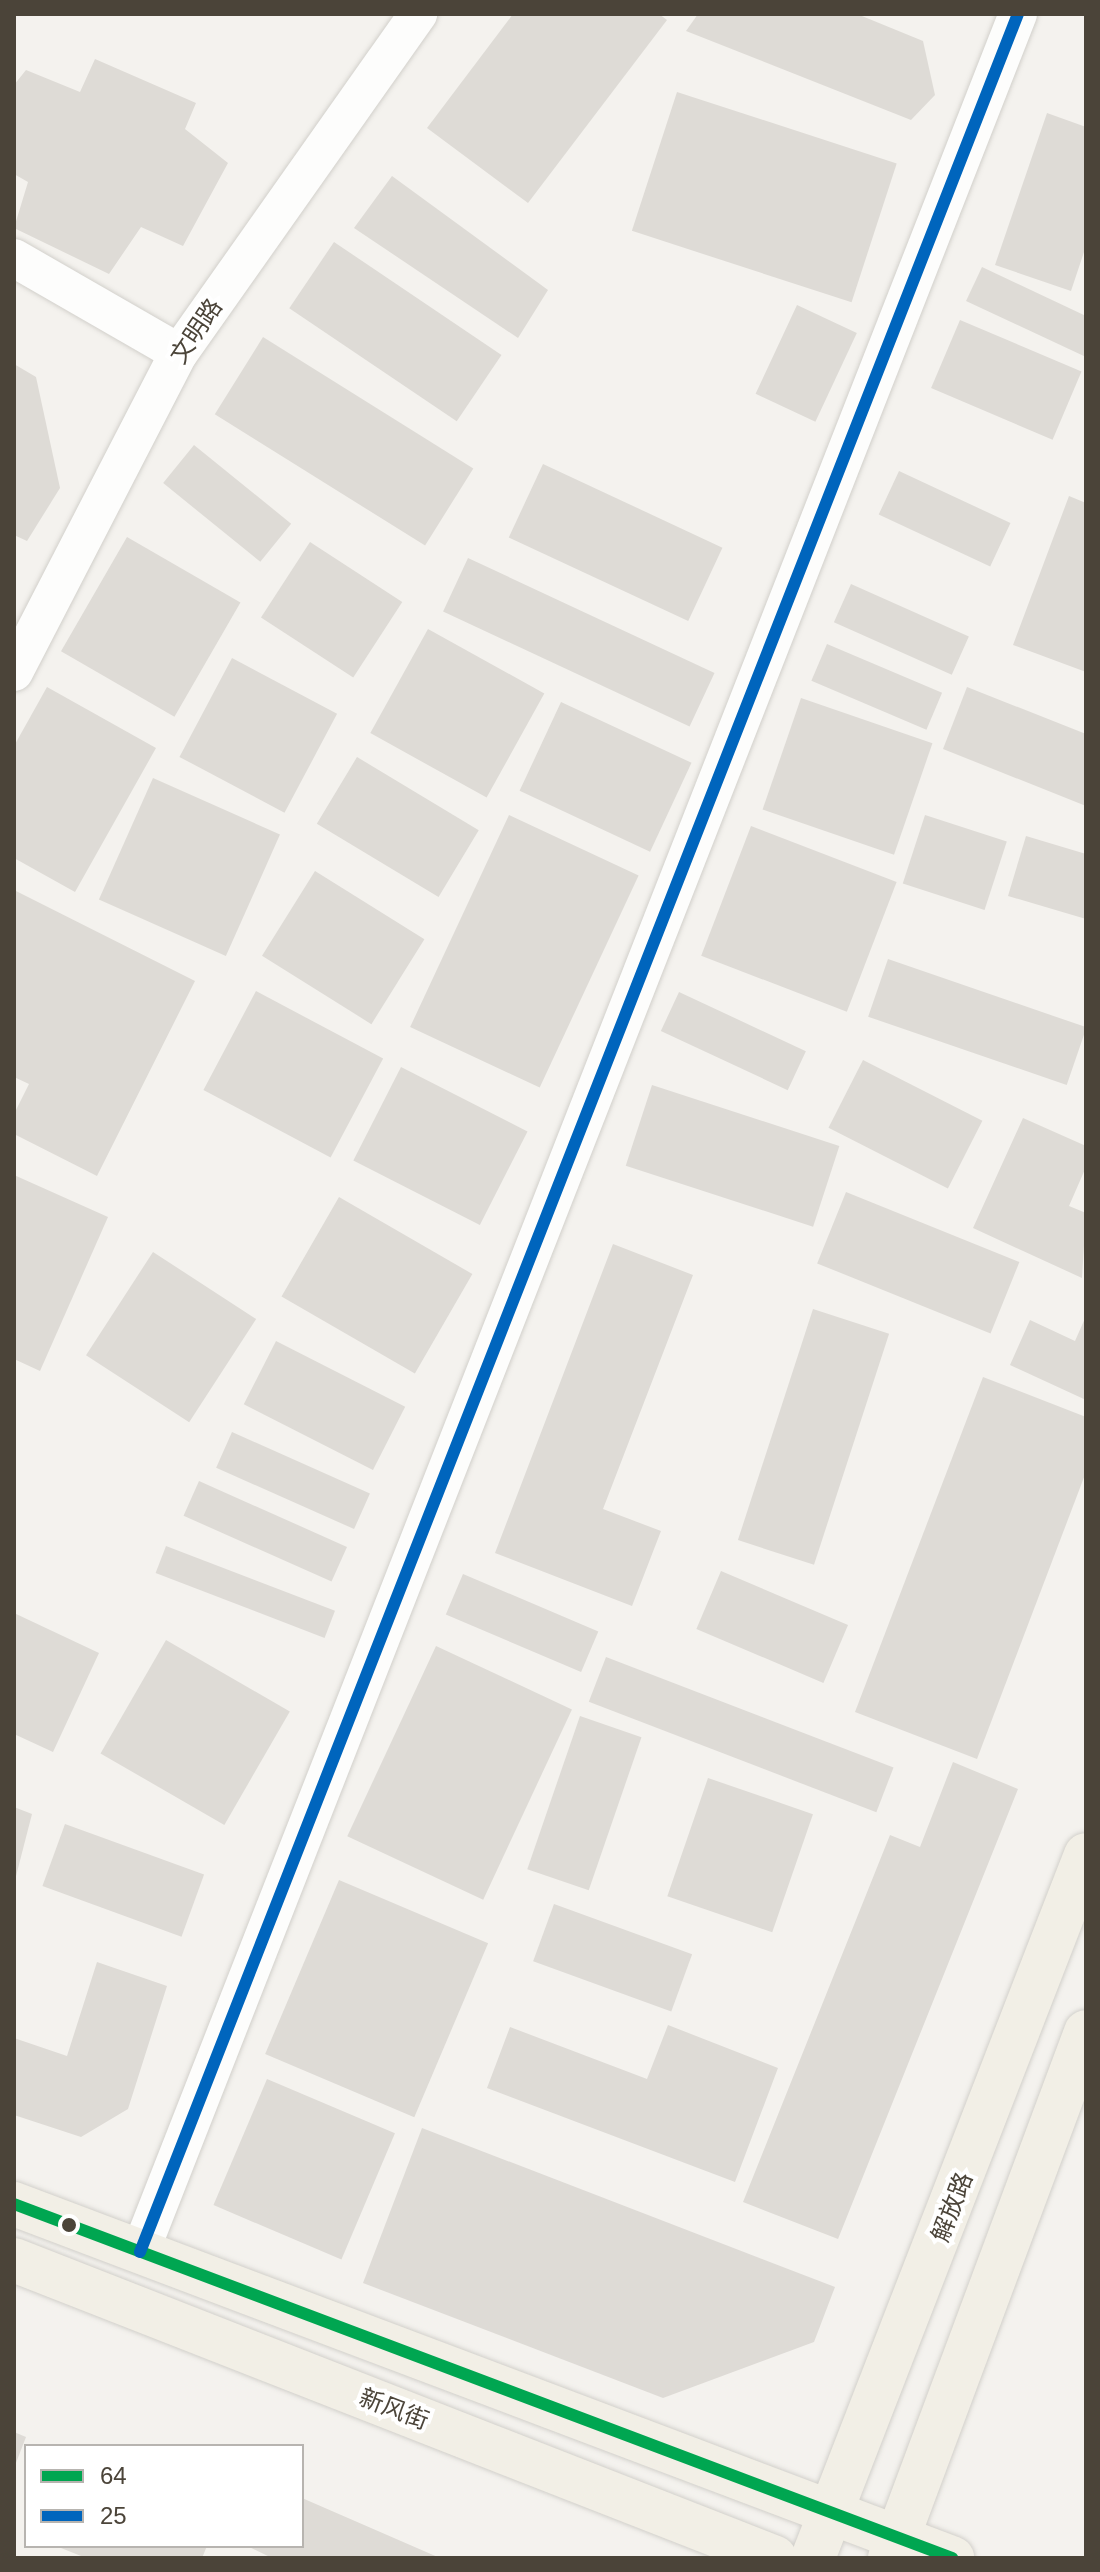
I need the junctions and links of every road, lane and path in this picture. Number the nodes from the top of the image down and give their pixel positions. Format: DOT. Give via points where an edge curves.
graph roads {
  1 [pos="418,14"];
  2 [pos="1018,14"];
  3 [pos="14,258"];
  4 [pos="179,353"];
  5 [pos="14,672"];
  6 [pos="1086,1855"];
  7 [pos="1082,2057"];
  8 [pos="14,2204"];
  9 [pos="140,2252"];
  10 [pos="14,2260"];
  11 [pos="833,2514"];
  12 [pos="894,2548"];
  13 [pos="775,2558"];
  14 [pos="813,2558"];
  15 [pos="952,2558"];
  1 -- 4 [label="street, 文明路"];
  2 -- 9 [label="street"];
  3 -- 4 [label="street"];
  4 -- 5 [label="street, 文明路"];
  6 -- 11 [label="main road, 解放路"];
  7 -- 12 [label="main road"];
  8 -- 9 [label="main road"];
  9 -- 11 [label="main road"];
  10 -- 13 [label="main road, 新风街"];
  11 -- 12 [label="main road"];
  11 -- 14 [label="main road, 解放路"];
  12 -- 15 [label="main road"];
}
